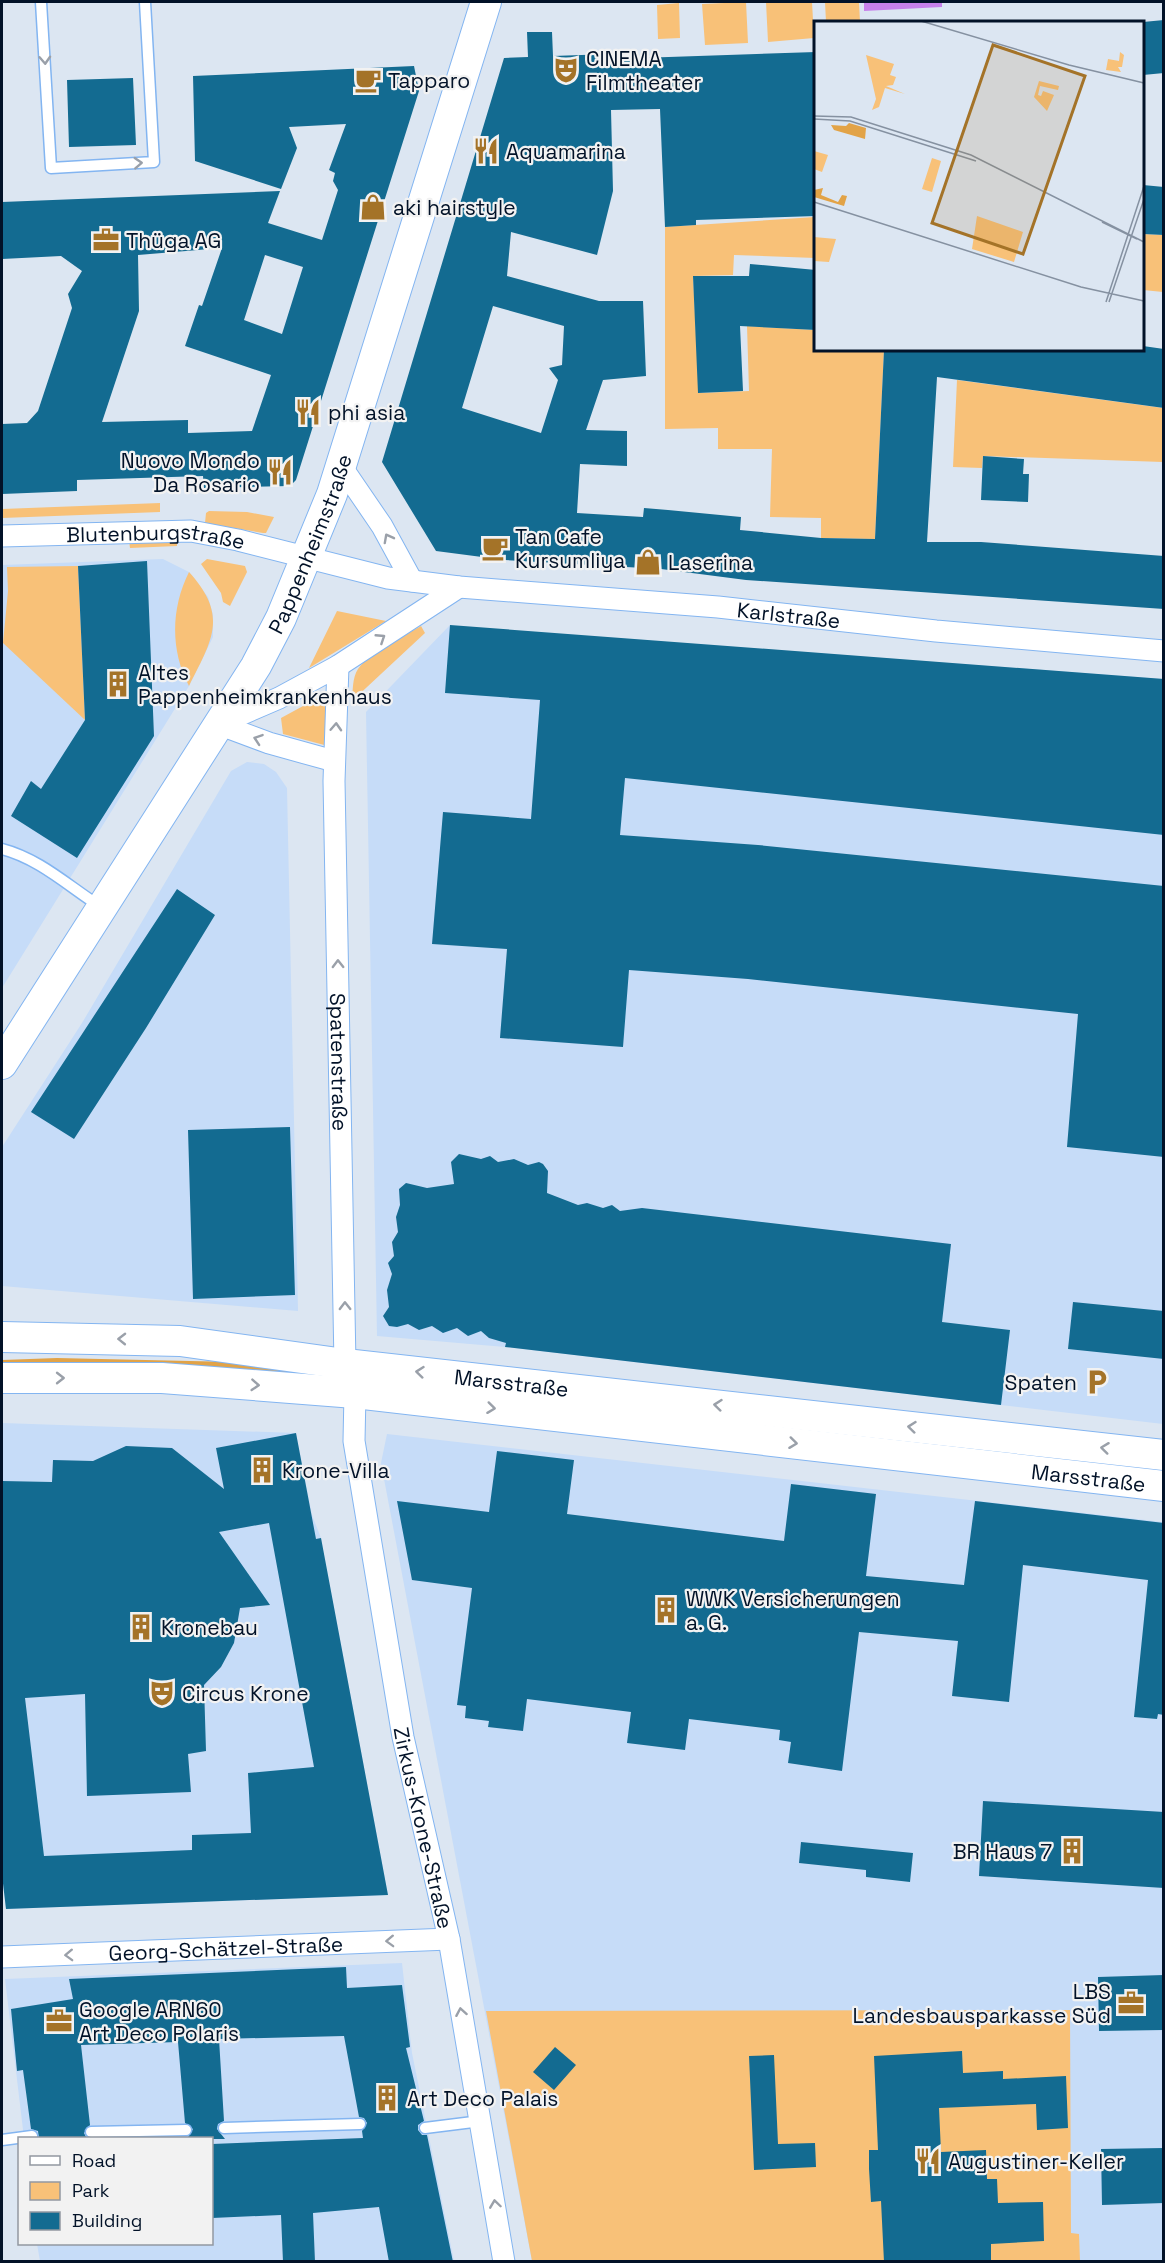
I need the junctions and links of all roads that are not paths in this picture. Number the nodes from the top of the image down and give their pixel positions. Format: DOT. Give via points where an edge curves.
graph roads {
  1 [pos="41,2"];
  2 [pos="145,2"];
  3 [pos="486,2"];
  4 [pos="341,466"];
  5 [pos="2,536"];
  6 [pos="307,558"];
  7 [pos="412,581"];
  8 [pos="459,587"];
  9 [pos="1164,651"];
  10 [pos="338,666"];
  11 [pos="218,724"];
  12 [pos="334,761"];
  13 [pos="2,849"];
  14 [pos="101,907"];
  15 [pos="2,1064"];
  16 [pos="2,1336"];
  17 [pos="345,1364"];
  18 [pos="2,1378"];
  19 [pos="355,1393"];
  20 [pos="1019,1438"];
  21 [pos="1164,1455"];
  22 [pos="1015,1469"];
  23 [pos="1164,1486"];
  24 [pos="448,1939"];
  25 [pos="2,1957"];
  26 [pos="482,2121"];
  27 [pos="360,2124"];
  28 [pos="224,2128"];
  29 [pos="425,2128"];
  30 [pos="186,2130"];
  31 [pos="91,2132"];
  32 [pos="32,2136"];
  33 [pos="24,2137"];
  34 [pos="18,2138"];
  35 [pos="2,2140"];
  36 [pos="504,2262"];
  1 -- 2 [label="lane, one-way" via="51,168 154,162"];
  3 -- 4 [label="main road, Pappenheimstraße"];
  4 -- 6 [label="main road, Pappenheimstraße"];
  7 -- 4 [label="street, one-way" via="382,526"];
  5 -- 6 [label="street, Blutenburgstraße" via="191,531"];
  6 -- 7 [label="street, Karlstraße"];
  6 -- 11 [label="main road, Pappenheimstraße" via="256,666"];
  7 -- 8 [label="street, Karlstraße"];
  8 -- 9 [label="street, Karlstraße" via="718,607"];
  10 -- 8 [label="street, one-way"];
  10 -- 11 [label="street" via="279,698"];
  12 -- 10 [label="street, Spatenstraße, one-way"];
  12 -- 11 [label="street, one-way"];
  11 -- 14 [label="main road, Pappenheimstraße"];
  17 -- 12 [label="street, Spatenstraße, one-way"];
  13 -- 14 [label="lane" via="23,854"];
  14 -- 15 [label="main road, Pappenheimstraße"];
  17 -- 16 [label="main road, Marsstraße, one-way" via="180,1341"];
  20 -- 17 [label="main road, Marsstraße, one-way"];
  18 -- 19 [label="main road, Marsstraße, one-way" via="162,1378"];
  19 -- 22 [label="main road, Marsstraße, one-way"];
  19 -- 24 [label="street, Zirkus-Krone-Straße" via="354,1441 403,1737"];
  21 -- 20 [label="main road, Marsstraße, one-way"];
  20 -- 22 [label="street, Marsstraße"];
  22 -- 23 [label="main road, Marsstraße"];
  24 -- 25 [label="street, Georg-Schätzel-Straße, one-way"];
  26 -- 24 [label="street, Zirkus-Krone-Straße, one-way"];
  26 -- 29 [label="lane"];
  36 -- 26 [label="street, Zirkus-Krone-Straße, one-way"];
  27 -- 28 [label="lane"];
  30 -- 31 [label="lane"];
  32 -- 33 [label="lane"];
  34 -- 35 [label="lane"];
}
